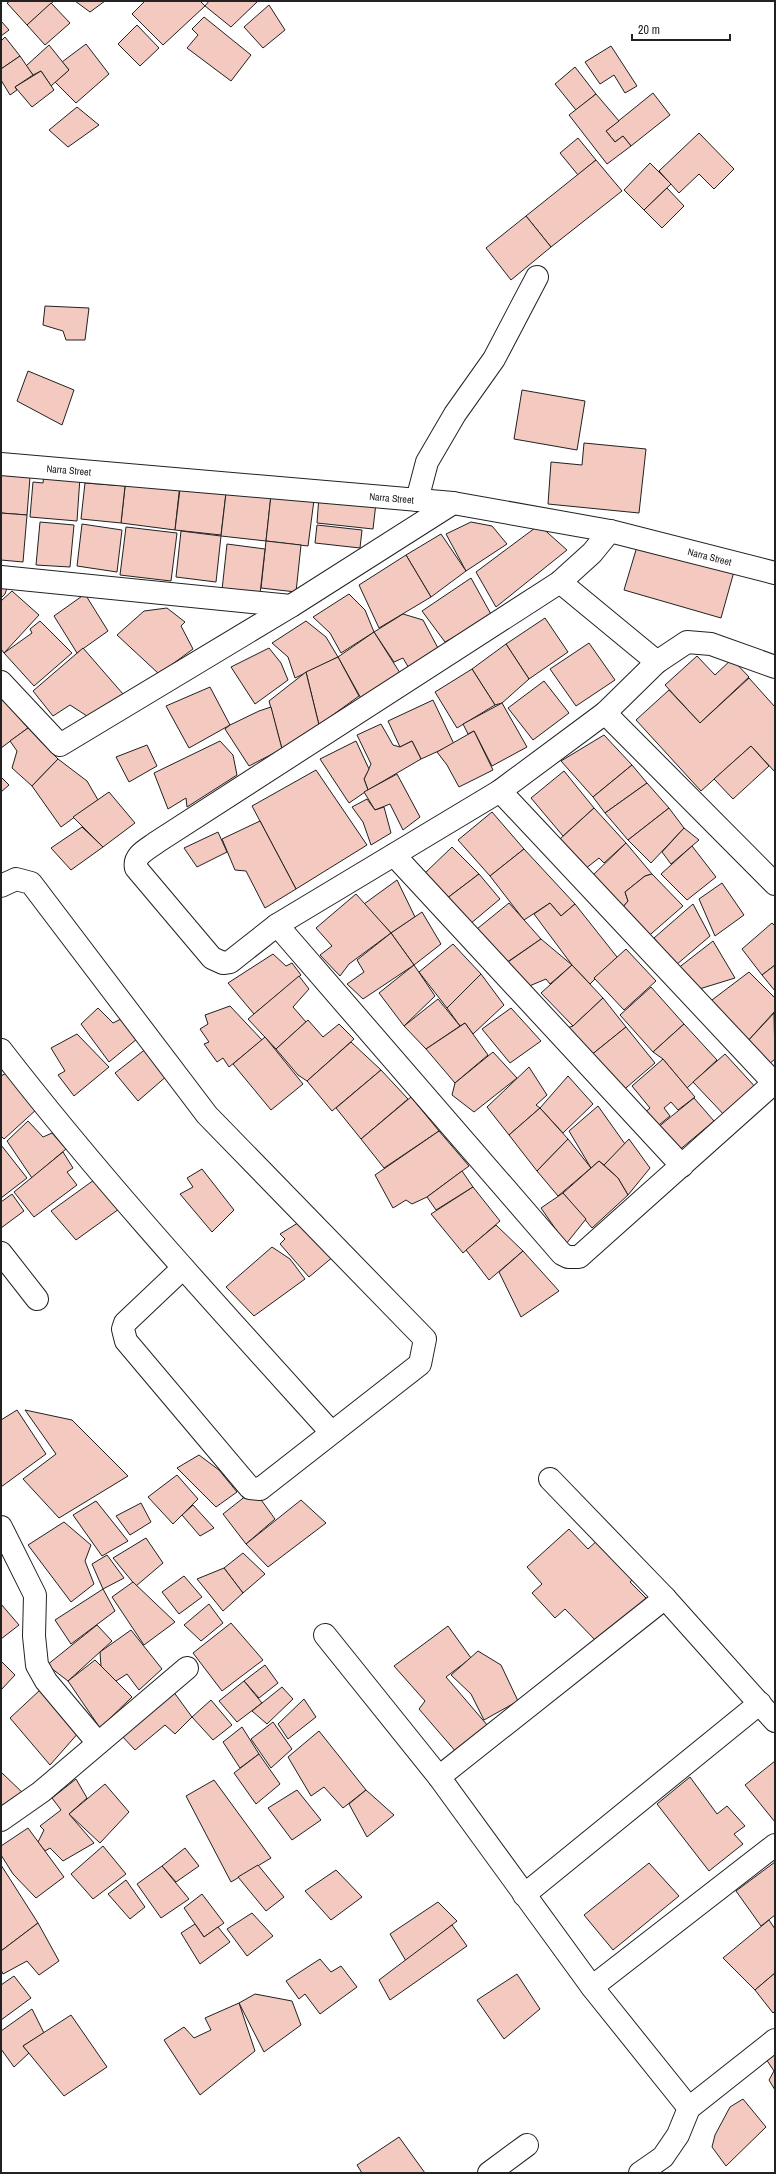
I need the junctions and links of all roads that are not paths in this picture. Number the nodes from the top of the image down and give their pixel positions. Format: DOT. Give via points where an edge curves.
graph roads {
  1 [pos="537,277"];
  2 [pos="1,464"];
  3 [pos="417,500"];
  4 [pos="453,503"];
  5 [pos="610,531"];
  6 [pos="775,573"];
  7 [pos="1,577"];
  8 [pos="560,582"];
  9 [pos="291,606"];
  10 [pos="656,662"];
  11 [pos="775,667"];
  12 [pos="1,682"];
  13 [pos="605,713"];
  14 [pos="500,791"];
  15 [pos="394,855"];
  16 [pos="775,884"];
  17 [pos="1,886"];
  18 [pos="277,925"];
  19 [pos="1,1050"];
  20 [pos="775,1082"];
  21 [pos="682,1166"];
  22 [pos="1,1253"];
  23 [pos="183,1268"];
  24 [pos="37,1299"];
  25 [pos="331,1432"];
  26 [pos="550,1479"];
  27 [pos="1,1527"];
  28 [pos="665,1598"];
  29 [pos="325,1636"];
  30 [pos="187,1668"];
  31 [pos="760,1703"];
  32 [pos="775,1720"];
  33 [pos="98,1743"];
  34 [pos="439,1777"];
  35 [pos="1,1820"];
  36 [pos="775,1844"];
  37 [pos="524,1895"];
  38 [pos="592,1987"];
  39 [pos="775,2040"];
  40 [pos="688,2108"];
  41 [pos="527,2145"];
  42 [pos="489,2173"];
  43 [pos="640,2173"];
  1 -- 3 [label="street" via="494,359 455,414 427,462"];
  2 -- 3 [label="street, Narra Street"];
  3 -- 4 [label="street, Narra Street"];
  4 -- 5 [label="street, Narra Street"];
  4 -- 9 [label="street"];
  5 -- 6 [label="street, Narra Street"];
  5 -- 8 [label="street" via="592,553"];
  7 -- 9 [label="street"];
  8 -- 10 [label="street"];
  8 -- 18 [label="street" via="157,842 136,860 136,868 217,962 230,962"];
  9 -- 12 [label="street" via="60,746"];
  10 -- 11 [label="street" via="687,642 711,644"];
  10 -- 13 [label="street"];
  13 -- 14 [label="street"];
  13 -- 16 [label="street"];
  14 -- 15 [label="street"];
  14 -- 20 [label="street"];
  15 -- 18 [label="street"];
  15 -- 21 [label="street"];
  17 -- 25 [label="street" via="16,879 31,883 207,1115 425,1339 420,1364"];
  18 -- 21 [label="street" via="568,1258 579,1257"];
  19 -- 23 [label="street" via="44,1105"];
  20 -- 21 [label="street"];
  22 -- 24 [label="street"];
  23 -- 25 [label="street"];
  23 -- 25 [label="street" via="125,1323 123,1329 126,1340 250,1488 260,1489"];
  26 -- 28 [label="street"];
  27 -- 33 [label="street" via="36,1595 34,1636 37,1666 46,1681"];
  28 -- 31 [label="street"];
  28 -- 34 [label="street"];
  29 -- 34 [label="street"];
  30 -- 33 [label="street"];
  31 -- 32 [label="street"];
  31 -- 37 [label="street"];
  33 -- 35 [label="street" via="41,1792"];
  34 -- 37 [label="street"];
  36 -- 38 [label="street"];
  37 -- 38 [label="street"];
  38 -- 40 [label="street"];
  39 -- 40 [label="street"];
  40 -- 43 [label="street" via="678,2135 663,2157"];
  41 -- 42 [label="street"];
}
